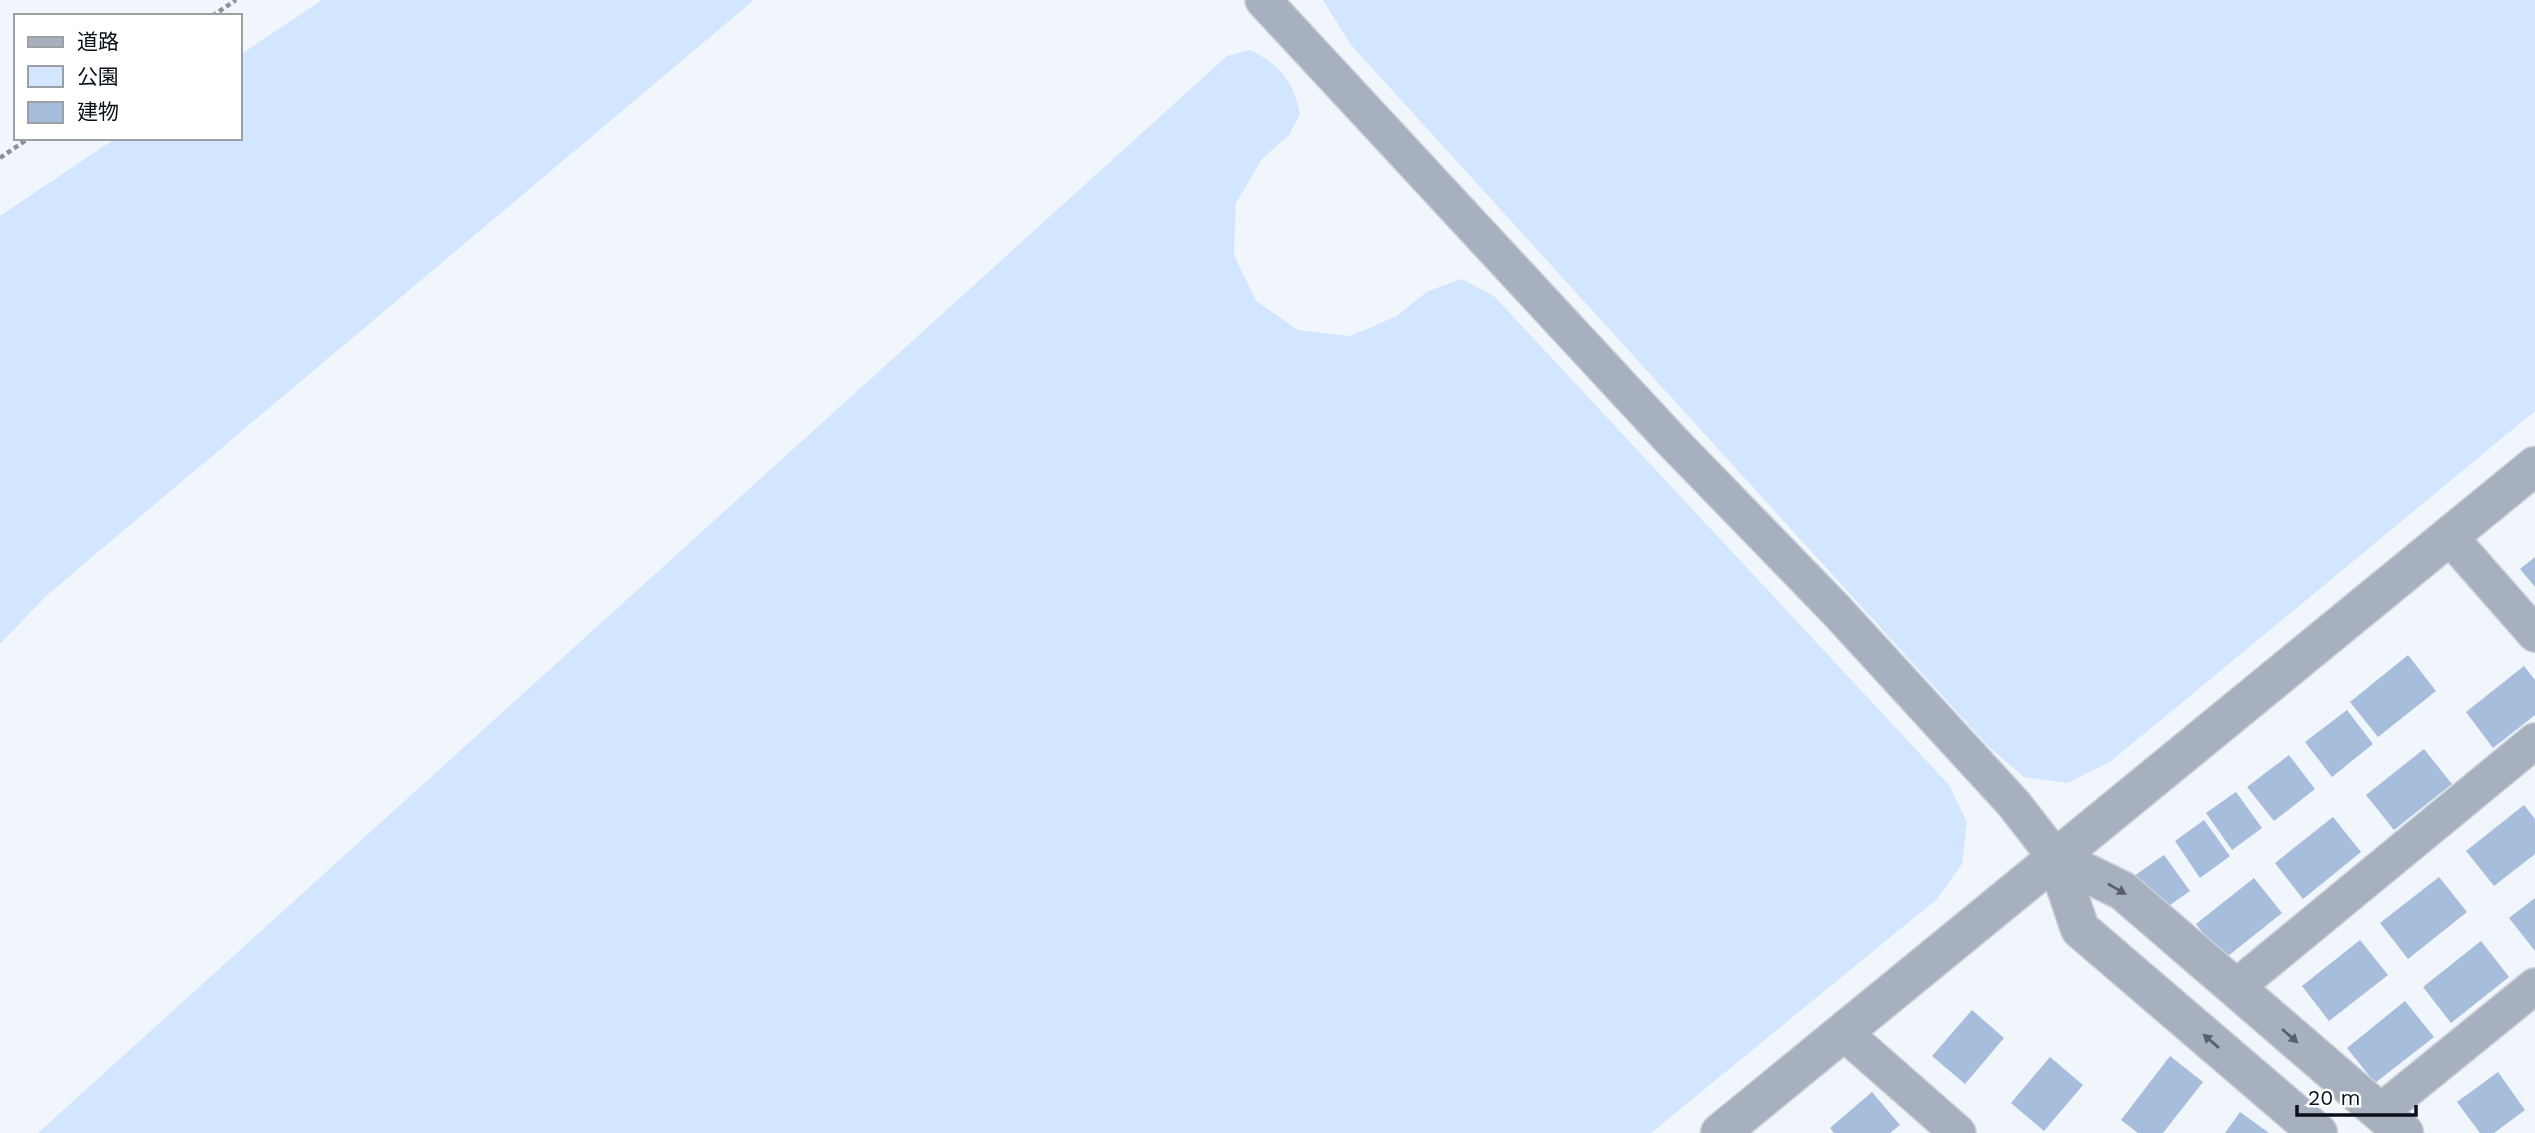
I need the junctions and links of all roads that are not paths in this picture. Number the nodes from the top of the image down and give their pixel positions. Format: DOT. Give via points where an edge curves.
graph roads {
  1 [pos="1263,0"];
  2 [pos="2535,466"];
  3 [pos="2449,536"];
  4 [pos="2535,634"];
  5 [pos="2535,741"];
  6 [pos="2056,858"];
  7 [pos="2535,986"];
  8 [pos="2235,988"];
  9 [pos="1843,1032"];
  10 [pos="2392,1123"];
  11 [pos="1720,1133"];
  12 [pos="1958,1133"];
  13 [pos="2318,1133"];
  1 -- 6 [label="street" via="1662,431 1846,620 2014,804"];
  2 -- 3 [label="street"];
  3 -- 4 [label="street"];
  3 -- 6 [label="street"];
  5 -- 8 [label="street"];
  6 -- 8 [label="street, one-way" via="2123,891"];
  6 -- 9 [label="street"];
  13 -- 6 [label="street, one-way" via="2080,929"];
  7 -- 10 [label="street"];
  8 -- 10 [label="street, one-way"];
  9 -- 11 [label="street"];
  9 -- 12 [label="street"];
}
